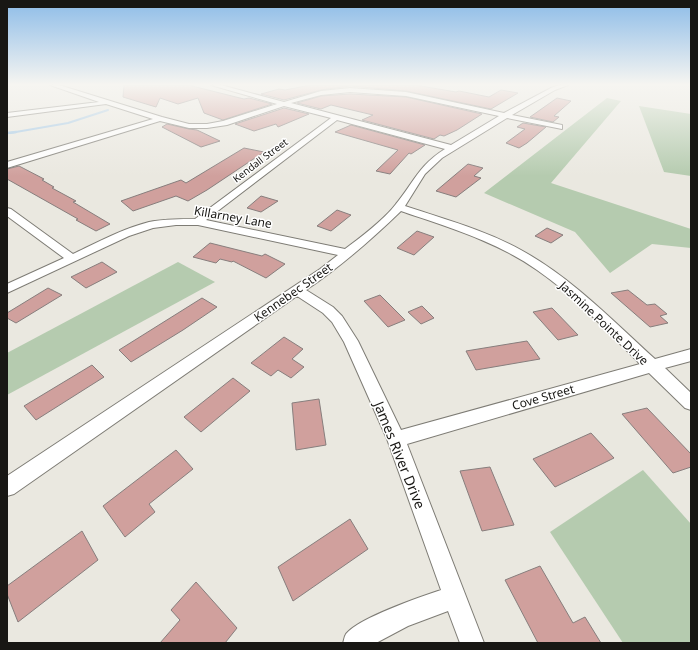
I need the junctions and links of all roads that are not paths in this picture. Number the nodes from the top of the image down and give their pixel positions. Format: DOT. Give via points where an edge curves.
graph roads {
  1 [pos="149,115"];
  2 [pos="249,115"];
  3 [pos="331,115"];
  4 [pos="503,115"];
  5 [pos="506,116"];
  6 [pos="337,117"];
  7 [pos="160,119"];
  8 [pos="560,127"];
  9 [pos="451,148"];
  10 [pos="7,165"];
  11 [pos="399,207"];
  12 [pos="7,211"];
  13 [pos="198,222"];
  14 [pos="346,253"];
  15 [pos="72,258"];
  16 [pos="7,289"];
  17 [pos="296,290"];
  18 [pos="691,355"];
  19 [pos="651,366"];
  20 [pos="691,403"];
  21 [pos="396,439"];
  22 [pos="7,487"];
  23 [pos="455,597"];
  24 [pos="355,643"];
  25 [pos="472,643"];
  1 -- 7 [label="street"];
  2 -- 7 [label="street" via="216,125 189,126"];
  3 -- 6 [label="street"];
  4 -- 5 [label="street"];
  5 -- 8 [label="street"];
  5 -- 9 [label="street, Kennebec Street"];
  6 -- 9 [label="street"];
  6 -- 13 [label="street, Kendall Street"];
  7 -- 10 [label="street"];
  9 -- 11 [label="street, Kennebec Street" via="422,172"];
  11 -- 14 [label="street, Kennebec Street"];
  11 -- 19 [label="street, Jasmine Pointe Drive" via="485,238 541,267 576,294"];
  12 -- 15 [label="street"];
  13 -- 14 [label="street, Killarney Lane"];
  13 -- 15 [label="street, Killarney Lane" via="150,225"];
  14 -- 17 [label="street, Kennebec Street" via="324,272"];
  15 -- 16 [label="street, Killarney Lane"];
  17 -- 21 [label="street, James River Drive" via="328,310 344,329"];
  17 -- 22 [label="street, Kennebec Street"];
  18 -- 19 [label="street, Cove Street"];
  19 -- 20 [label="street, Jasmine Pointe Drive"];
  19 -- 21 [label="street, Cove Street"];
  21 -- 23 [label="street, James River Drive"];
  23 -- 24 [label="street" via="392,619 369,631"];
  23 -- 25 [label="street, James River Drive"];
}
